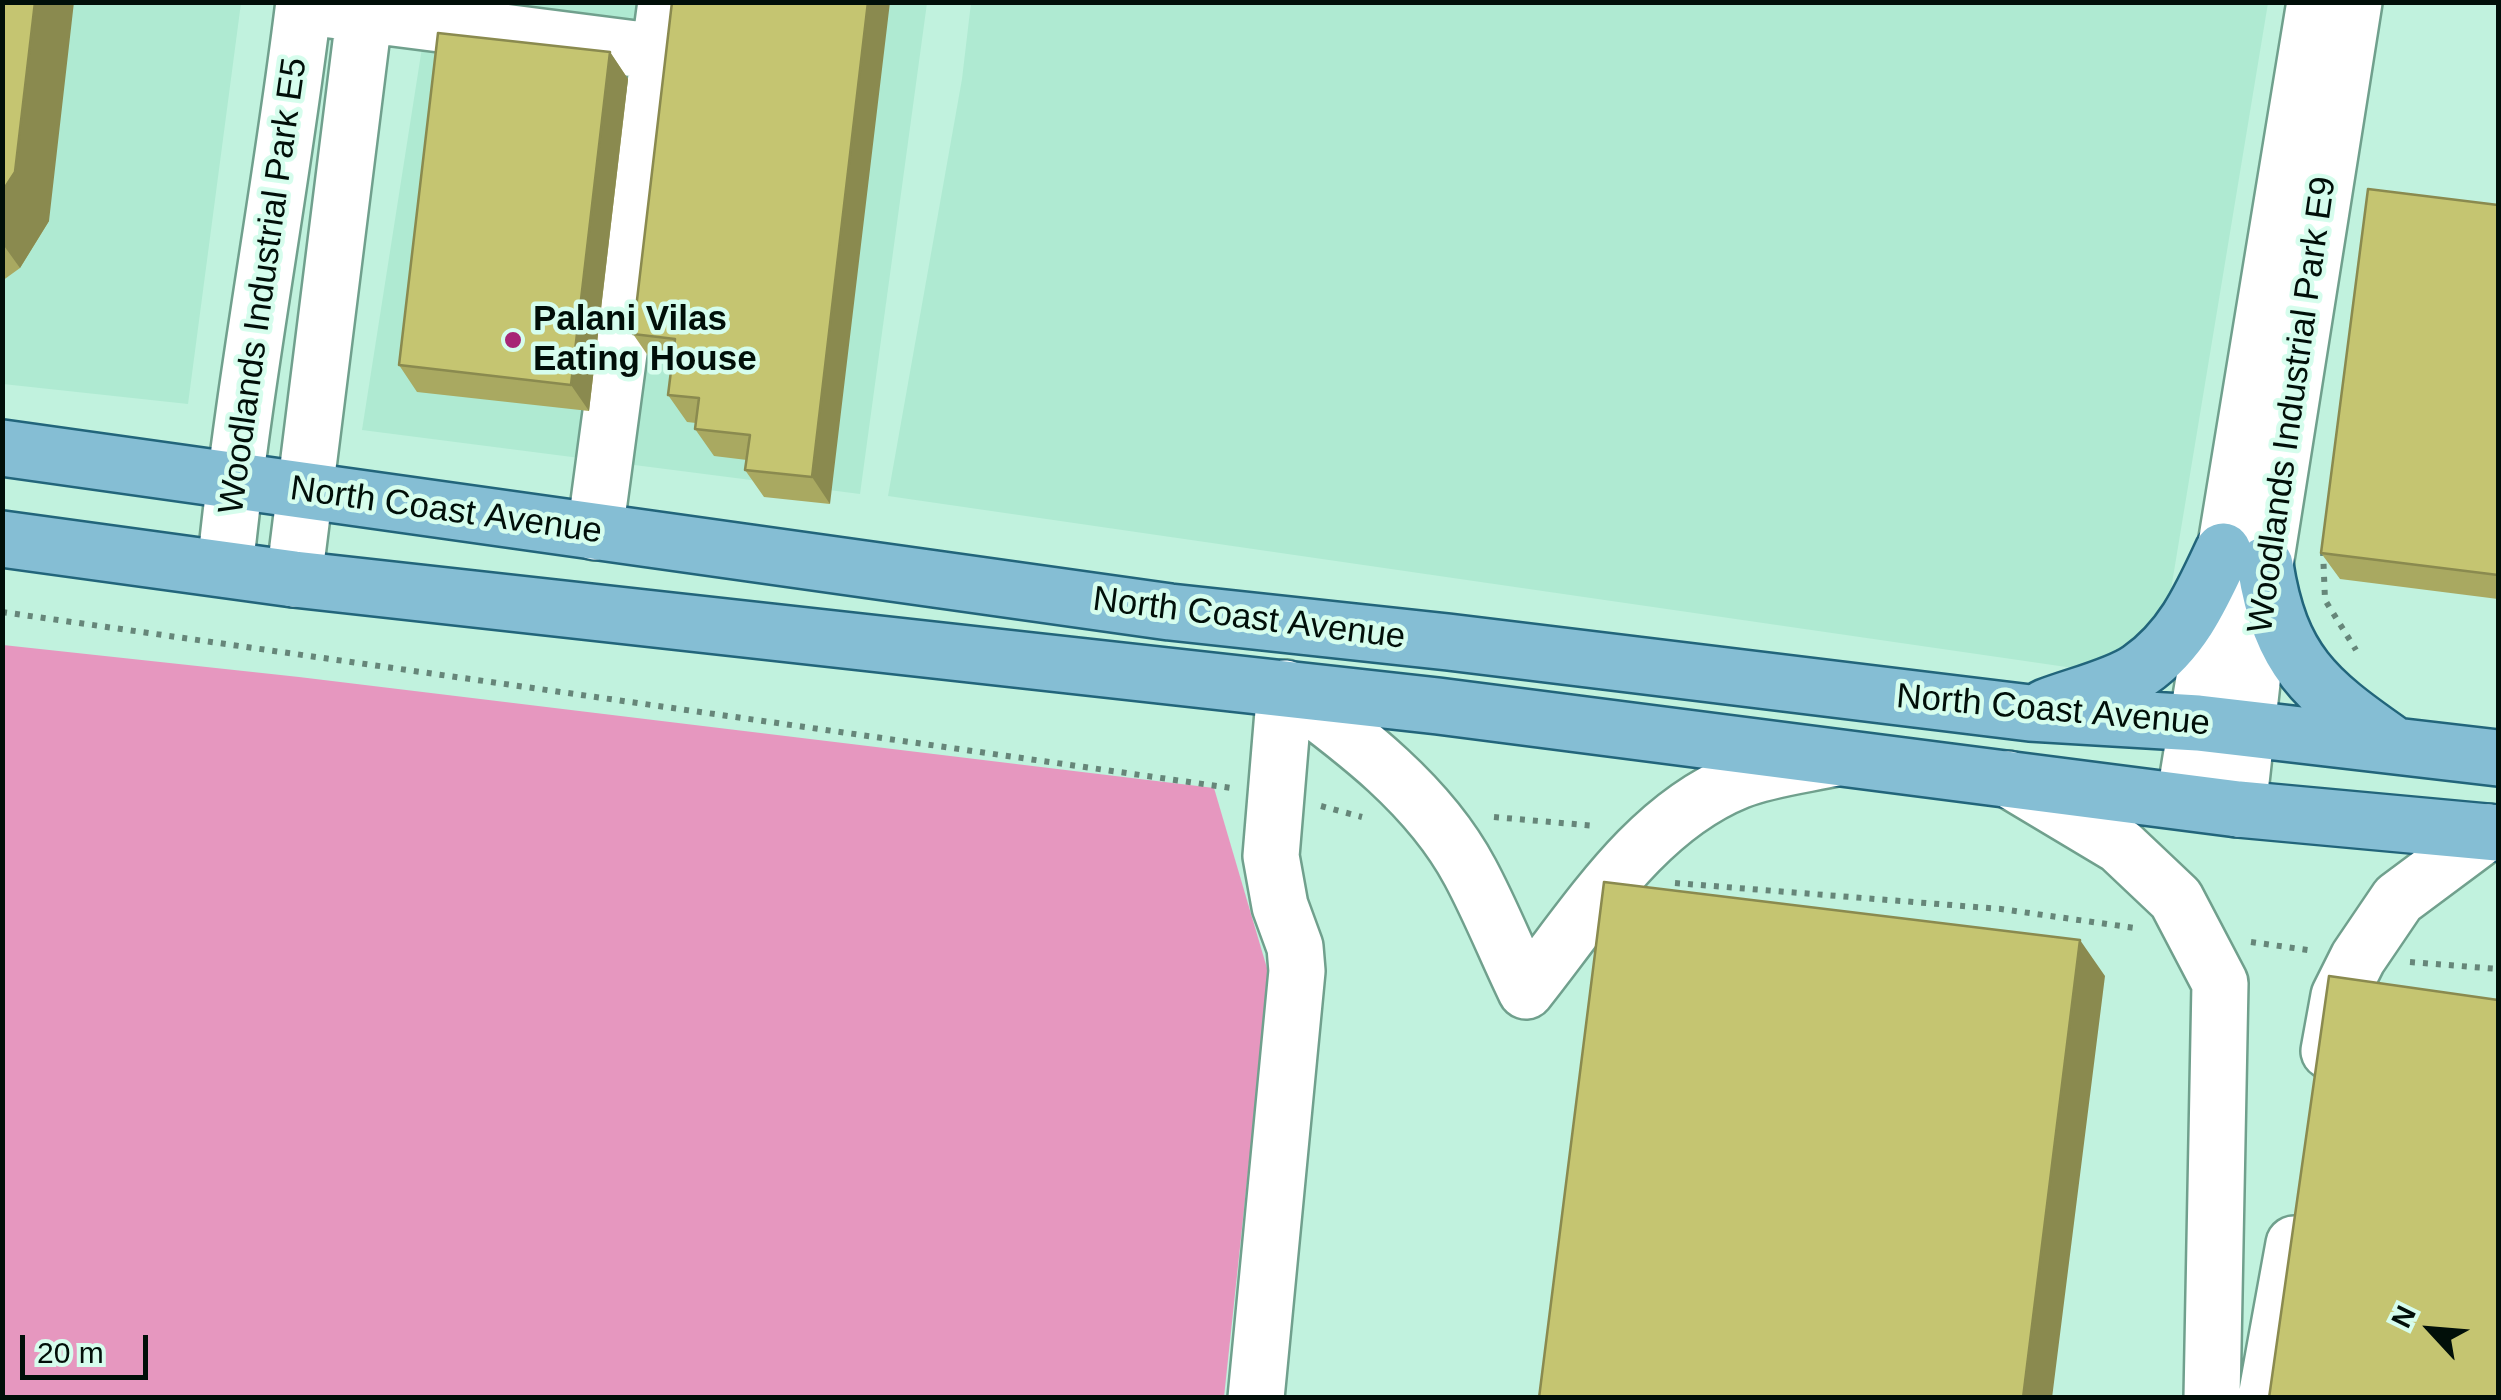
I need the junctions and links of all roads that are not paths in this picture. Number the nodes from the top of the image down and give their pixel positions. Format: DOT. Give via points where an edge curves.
graph roads {
  1 [pos="2315,2"];
  2 [pos="2354,2"];
  3 [pos="304,4"];
  4 [pos="365,9"];
  5 [pos="662,28"];
  6 [pos="2,448"];
  7 [pos="234,482"];
  8 [pos="304,491"];
  9 [pos="595,532"];
  10 [pos="2,538"];
  11 [pos="2244,558"];
  12 [pos="225,569"];
  13 [pos="294,579"];
  14 [pos="1285,688"];
  15 [pos="2030,713"];
  16 [pos="2223,726"];
  17 [pos="2395,746"];
  18 [pos="1840,757"];
  19 [pos="2498,758"];
  20 [pos="2008,779"];
  21 [pos="2184,801"];
  22 [pos="2238,808"];
  23 [pos="2493,832"];
  24 [pos="2322,1091"];
  25 [pos="2304,1187"];
  26 [pos="1256,1398"];
  27 [pos="2212,1398"];
  28 [pos="2266,1398"];
  1 -- 11 [label="street, Woodlands Industrial Park E9"];
  2 -- 11 [label="street, Woodlands Industrial Park E9"];
  3 -- 4 [label="street"];
  3 -- 7 [label="street, Woodlands Industrial Park E5"];
  4 -- 5 [label="street"];
  4 -- 8 [label="street, Woodlands Industrial Park E5"];
  5 -- 9 [label="street"];
  6 -- 7 [label="main road, North Coast Avenue"];
  7 -- 8 [label="main road, North Coast Avenue"];
  7 -- 12 [label="street, Woodlands Industrial Park E5"];
  8 -- 9 [label="main road, North Coast Avenue"];
  8 -- 13 [label="street, Woodlands Industrial Park E5"];
  9 -- 15 [label="main road, North Coast Avenue" via="1170,612"];
  10 -- 12 [label="main road, North Coast Avenue"];
  11 -- 15 [label="main road" via="2138,672"];
  11 -- 16 [label="street, Woodlands Industrial Park E9"];
  11 -- 17 [label="main road" via="2290,650 2329,699"];
  12 -- 13 [label="main road, North Coast Avenue"];
  13 -- 14 [label="main road, North Coast Avenue"];
  14 -- 18 [label="main road, North Coast Avenue"];
  14 -- 18 [label="street" via="1395,777 1445,834 1526,991 1635,854 1683,813 1738,782"];
  14 -- 26 [label="street" via="1270,856 1297,972"];
  15 -- 16 [label="main road, North Coast Avenue"];
  16 -- 17 [label="main road, North Coast Avenue"];
  16 -- 21 [label="street, Woodlands Industrial Park E9"];
  16 -- 22 [label="street, Woodlands Industrial Park E9"];
  17 -- 19 [label="main road, North Coast Avenue"];
  18 -- 20 [label="main road, North Coast Avenue"];
  20 -- 21 [label="main road, North Coast Avenue"];
  20 -- 27 [label="street" via="2120,846 2176,898 2220,983"];
  21 -- 22 [label="main road, North Coast Avenue"];
  22 -- 23 [label="main road, North Coast Avenue"];
  23 -- 24 [label="street" via="2398,899 2358,958 2339,996"];
  25 -- 28 [label="street"];
}
